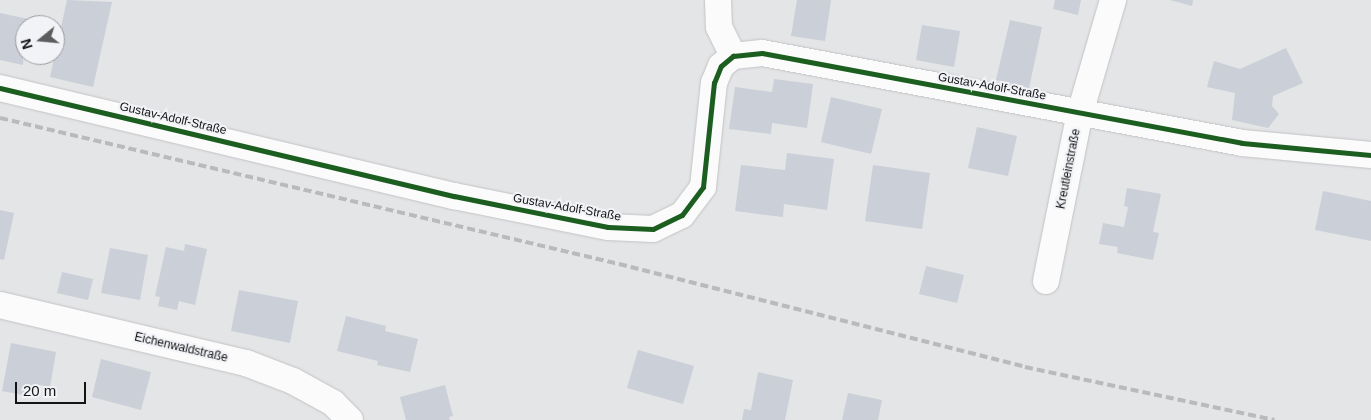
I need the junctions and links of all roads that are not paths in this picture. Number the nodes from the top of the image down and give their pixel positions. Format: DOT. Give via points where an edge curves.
graph roads {
  1 [pos="718,0"];
  2 [pos="1113,0"];
  3 [pos="733,56"];
  4 [pos="0,88"];
  5 [pos="1080,112"];
  6 [pos="1371,155"];
  7 [pos="1046,281"];
  8 [pos="0,305"];
  9 [pos="350,420"];
  1 -- 3 [label="street" via="719,27"];
  2 -- 5 [label="street, Kreutleinstraße"];
  3 -- 4 [label="street, Gustav-Adolf-Straße" via="721,66 714,83 703,188 682,215 653,229 608,227 454,196"];
  3 -- 5 [label="street, Gustav-Adolf-Straße" via="762,53"];
  5 -- 6 [label="street, Gustav-Adolf-Straße" via="1242,143"];
  5 -- 7 [label="street, Kreutleinstraße"];
  8 -- 9 [label="street, Eichenwaldstraße" via="246,363 301,385 333,403"];
}
